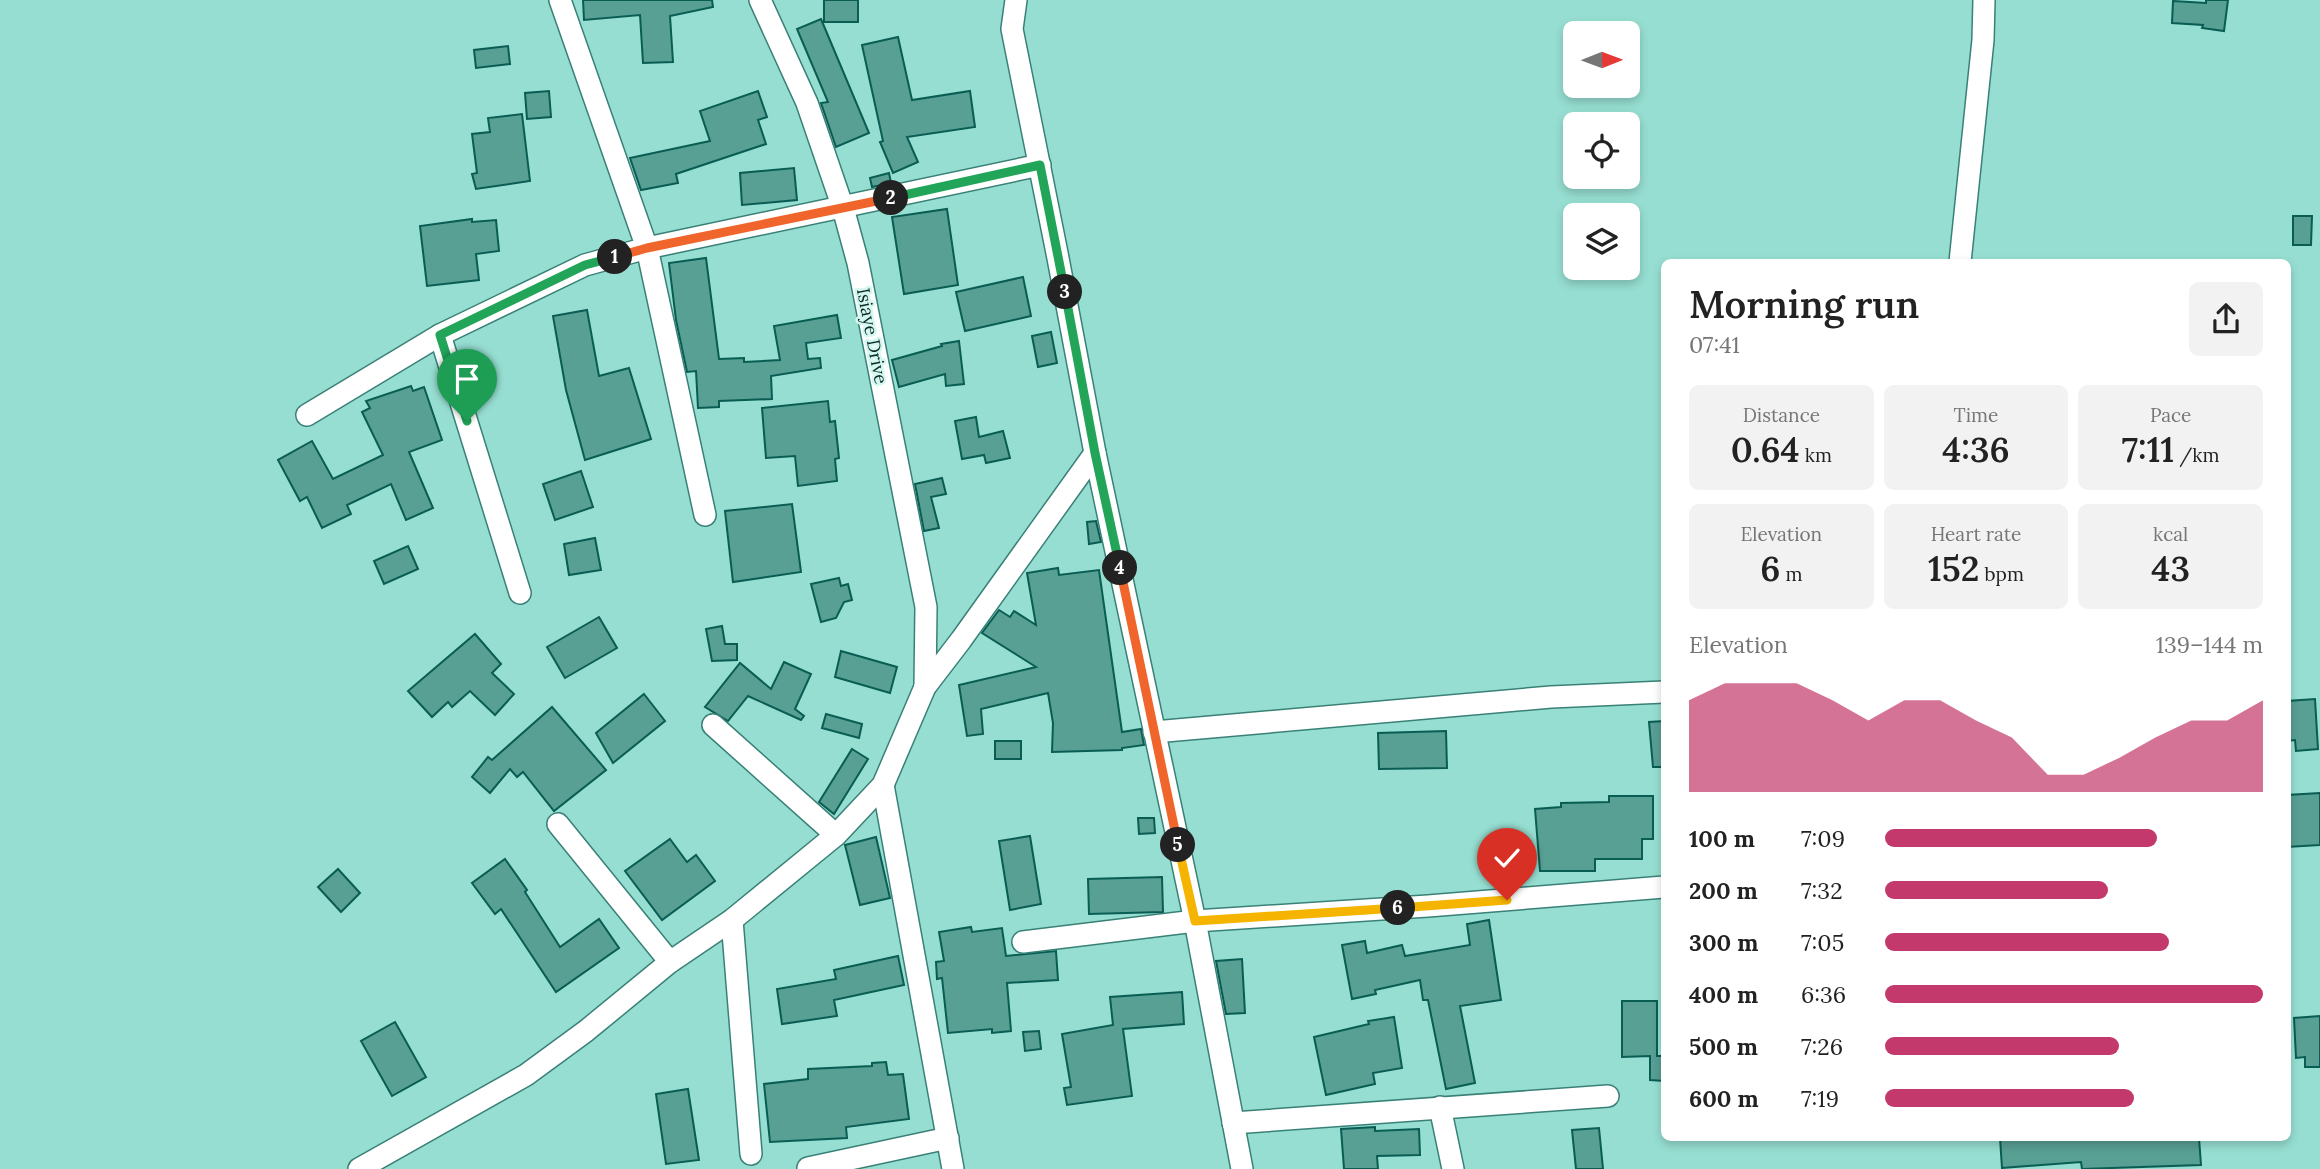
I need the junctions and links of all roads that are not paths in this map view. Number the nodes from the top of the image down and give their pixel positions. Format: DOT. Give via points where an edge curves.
graph roads {
  1 [pos="560,0"];
  2 [pos="760,0"];
  3 [pos="1016,0"];
  4 [pos="1984,0"];
  5 [pos="1040,165"];
  6 [pos="843,208"];
  7 [pos="647,248"];
  8 [pos="1960,259"];
  9 [pos="440,335"];
  10 [pos="307,415"];
  11 [pos="1095,453"];
  12 [pos="705,515"];
  13 [pos="520,593"];
  14 [pos="925,687"];
  15 [pos="1661,692"];
  16 [pos="713,725"];
  17 [pos="1154,732"];
  18 [pos="883,785"];
  19 [pos="558,824"];
  20 [pos="836,835"];
  21 [pos="1661,887"];
  22 [pos="732,920"];
  23 [pos="1195,921"];
  24 [pos="1023,942"];
  25 [pos="670,962"];
  26 [pos="1608,1096"];
  27 [pos="1440,1107"];
  28 [pos="1233,1123"];
  29 [pos="948,1138"];
  30 [pos="751,1154"];
  31 [pos="808,1168"];
  32 [pos="359,1169"];
  33 [pos="953,1169"];
  34 [pos="1242,1169"];
  35 [pos="1454,1169"];
  1 -- 7 [label="street"];
  2 -- 6 [label="street, Isiaye Drive" via="807,103"];
  3 -- 5 [label="street" via="1012,29"];
  4 -- 8 [label="street"];
  5 -- 6 [label="street"];
  5 -- 11 [label="street"];
  6 -- 7 [label="street"];
  6 -- 14 [label="street, Isiaye Drive" via="926,607"];
  7 -- 9 [label="street" via="585,265"];
  7 -- 12 [label="street"];
  9 -- 10 [label="street"];
  9 -- 13 [label="street"];
  11 -- 14 [label="street"];
  11 -- 17 [label="street"];
  14 -- 18 [label="street"];
  15 -- 17 [label="street" via="1551,697"];
  16 -- 20 [label="street"];
  17 -- 23 [label="street"];
  18 -- 20 [label="street"];
  18 -- 29 [label="street"];
  19 -- 25 [label="street"];
  20 -- 22 [label="street"];
  21 -- 23 [label="street"];
  22 -- 25 [label="street"];
  22 -- 30 [label="street"];
  23 -- 24 [label="street"];
  23 -- 28 [label="street"];
  25 -- 32 [label="street" via="526,1075"];
  26 -- 27 [label="street"];
  27 -- 28 [label="street"];
  27 -- 35 [label="street"];
  28 -- 34 [label="street"];
  29 -- 31 [label="street"];
  29 -- 33 [label="street"];
}
